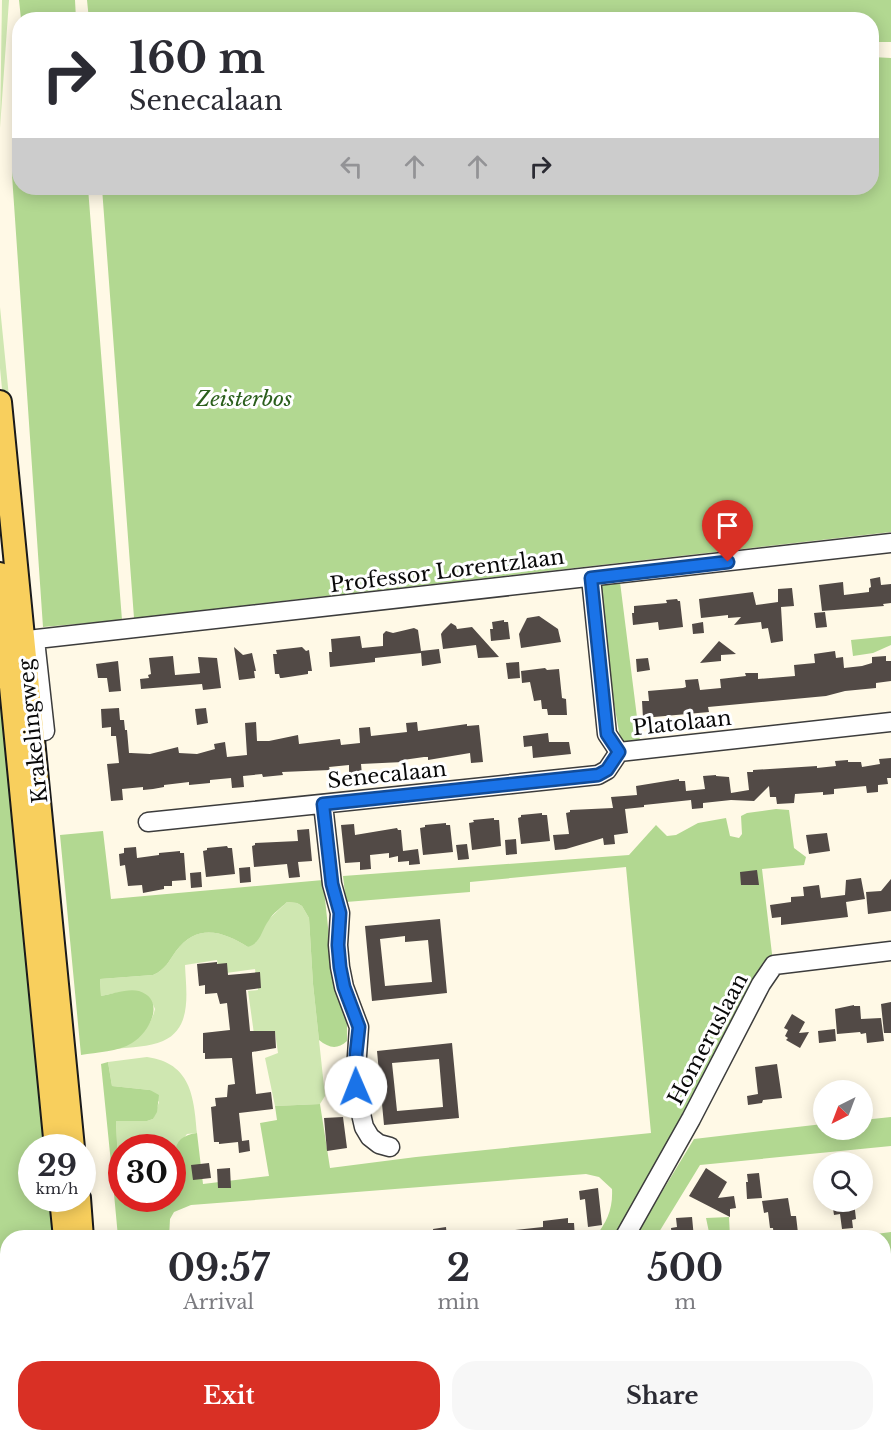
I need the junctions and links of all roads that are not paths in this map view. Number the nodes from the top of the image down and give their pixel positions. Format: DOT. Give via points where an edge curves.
graph roads {
  1 [pos="0,402"];
  2 [pos="891,543"];
  3 [pos="0,574"];
  4 [pos="591,578"];
  5 [pos="22,641"];
  6 [pos="891,722"];
  7 [pos="45,731"];
  8 [pos="619,752"];
  9 [pos="323,804"];
  10 [pos="148,822"];
  11 [pos="891,951"];
  12 [pos="56,1062"];
  13 [pos="56,1134"];
  14 [pos="71,1134"];
  15 [pos="390,1147"];
  16 [pos="62,1212"];
  17 [pos="79,1212"];
  18 [pos="64,1230"];
  19 [pos="81,1230"];
  20 [pos="629,1230"];
  1 -- 5 [label="main road, Krakelingweg"];
  2 -- 4 [label="street, Professor Lorentzlaan"];
  3 -- 5 [label="main road, Krakelingweg"];
  4 -- 5 [label="street, Professor Lorentzlaan"];
  4 -- 8 [label="street, Platolaan" via="607,734"];
  5 -- 7 [label="street, Krakelingweg"];
  5 -- 12 [label="main road, Krakelingweg"];
  6 -- 8 [label="street, Platolaan"];
  8 -- 9 [label="street, Senecalaan" via="607,770 598,775"];
  9 -- 10 [label="street, Senecalaan"];
  9 -- 15 [label="street" via="332,884 340,913 340,967 359,1027 359,1105 370,1137"];
  11 -- 20 [label="street, Homeruslaan" via="774,964"];
  12 -- 13 [label="main road, Krakelingweg"];
  12 -- 14 [label="main road, Krakelingweg"];
  16 -- 18 [label="main road"];
  17 -- 19 [label="main road"];
}
